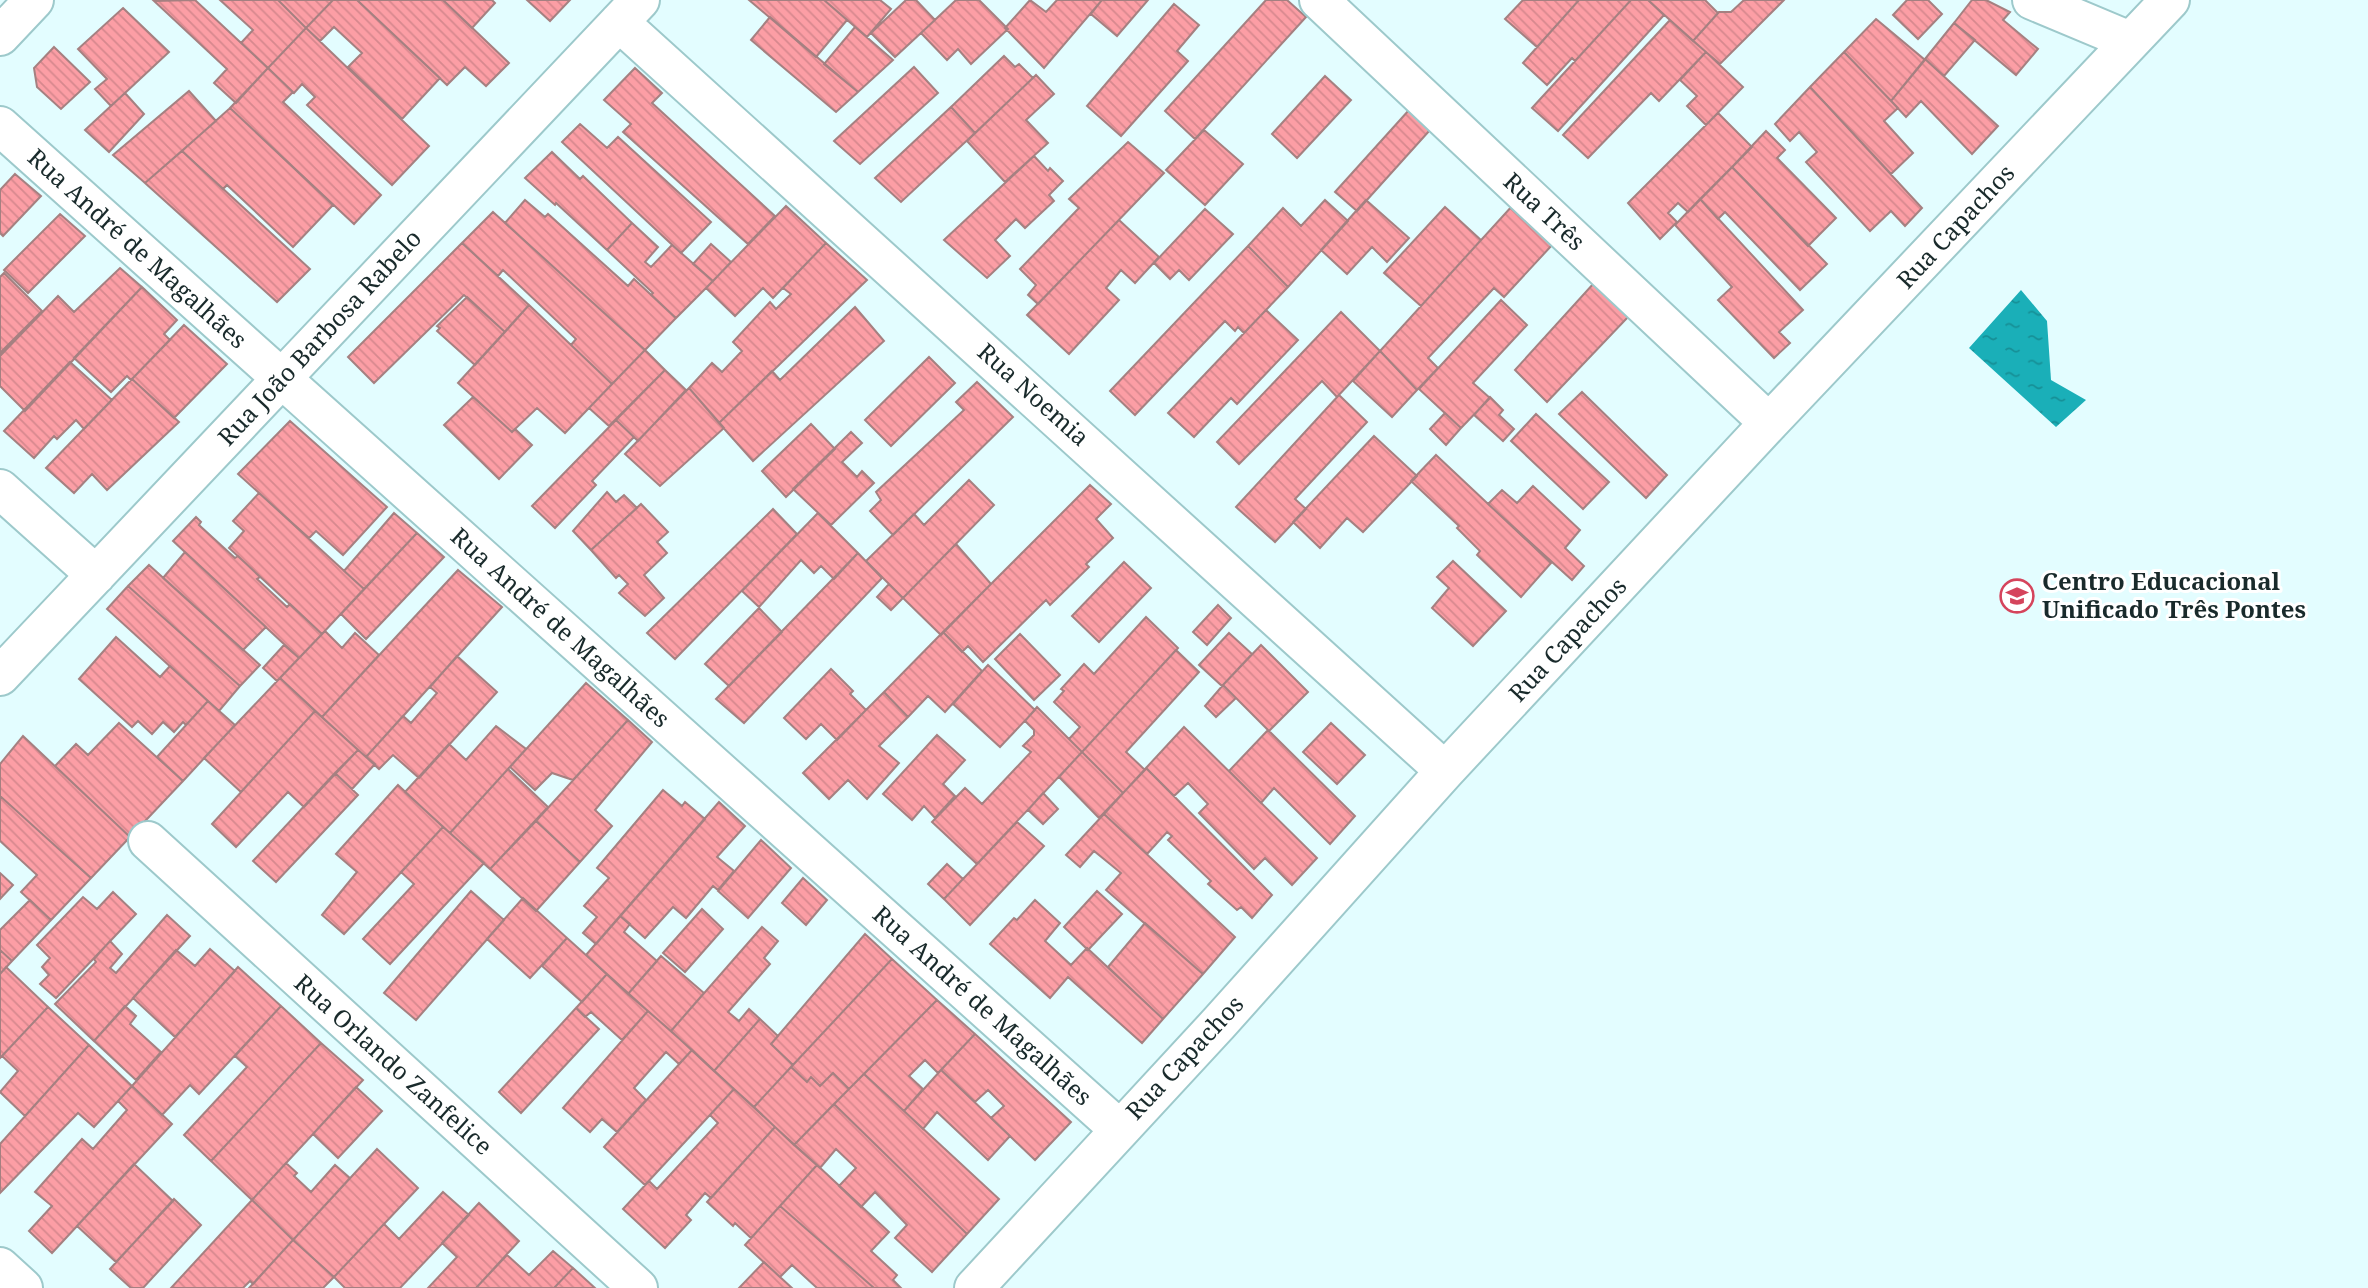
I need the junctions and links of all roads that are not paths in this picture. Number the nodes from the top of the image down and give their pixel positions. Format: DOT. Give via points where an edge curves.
graph roads {
  1 [pos="34,0"];
  2 [pos="1320,0"];
  3 [pos="2032,0"];
  4 [pos="2170,0"];
  5 [pos="629,11"];
  6 [pos="0,36"];
  7 [pos="2130,41"];
  8 [pos="0,126"];
  9 [pos="282,379"];
  10 [pos="1769,423"];
  11 [pos="0,489"];
  12 [pos="96,575"];
  13 [pos="0,676"];
  14 [pos="1445,771"];
  15 [pos="148,841"];
  16 [pos="1119,1129"];
  17 [pos="0,1267"];
  18 [pos="23,1288"];
  19 [pos="638,1288"];
  20 [pos="974,1288"];
  1 -- 6 [label="street"];
  2 -- 10 [label="street, Rua Três"];
  3 -- 7 [label="street"];
  4 -- 7 [label="street, Rua Capachos"];
  5 -- 9 [label="street, Rua João Barbosa Rabelo"];
  5 -- 14 [label="street, Rua Noemia"];
  7 -- 10 [label="street, Rua Capachos"];
  8 -- 9 [label="street, Rua André de Magalhães"];
  9 -- 12 [label="street, Rua João Barbosa Rabelo"];
  9 -- 16 [label="street, Rua André de Magalhães"];
  10 -- 14 [label="street, Rua Capachos"];
  11 -- 12 [label="street"];
  12 -- 13 [label="street, Rua João Barbosa Rabelo"];
  14 -- 16 [label="street, Rua Capachos"];
  15 -- 19 [label="street, Rua Orlando Zanfelice"];
  16 -- 20 [label="street, Rua Capachos"];
  17 -- 18 [label="street"];
}
